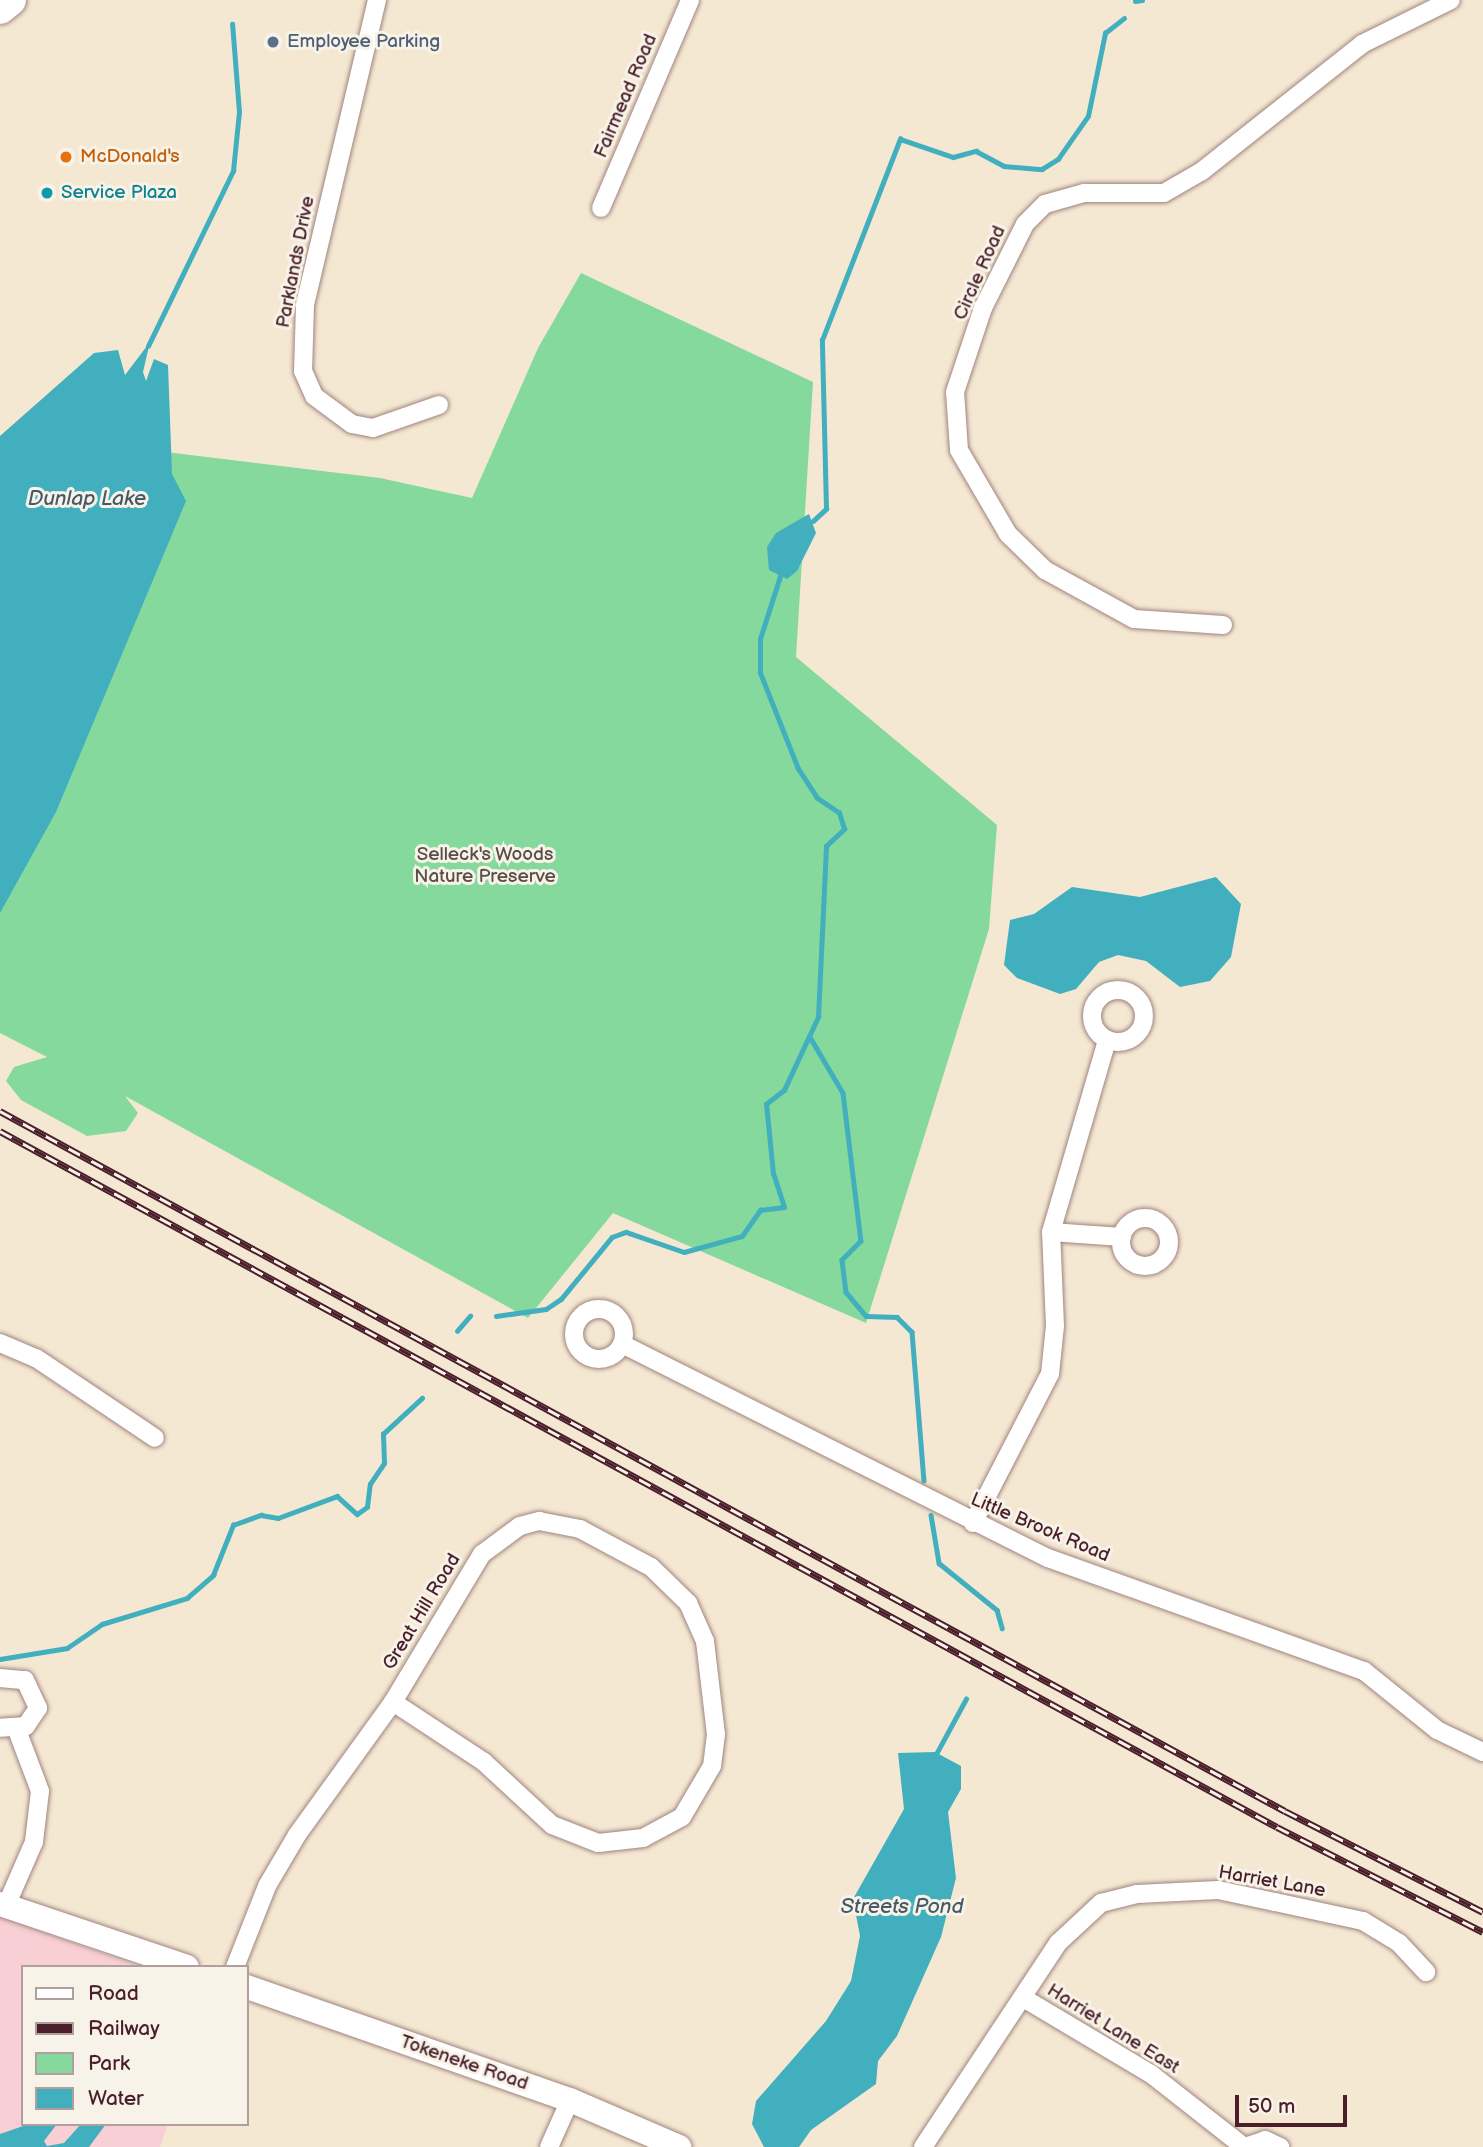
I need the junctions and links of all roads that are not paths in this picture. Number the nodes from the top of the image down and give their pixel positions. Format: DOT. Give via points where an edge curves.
graph roads {
  1 [pos="10,0"];
  2 [pos="377,0"];
  3 [pos="690,0"];
  4 [pos="1451,0"];
  5 [pos="0,8"];
  6 [pos="601,208"];
  7 [pos="439,405"];
  8 [pos="1223,625"];
  9 [pos="1107,1040"];
  10 [pos="1051,1232"];
  11 [pos="1122,1237"];
  12 [pos="0,1343"];
  13 [pos="622,1344"];
  14 [pos="155,1438"];
  15 [pos="974,1524"];
  16 [pos="0,1678"];
  17 [pos="393,1702"];
  18 [pos="8,1729"];
  19 [pos="1483,1752"];
  20 [pos="3,1905"];
  21 [pos="181,1965"];
  22 [pos="236,1965"];
  23 [pos="1426,1972"];
  24 [pos="248,1987"];
  25 [pos="1025,1999"];
  26 [pos="570,2100"];
  27 [pos="549,2147"];
  28 [pos="679,2147"];
  29 [pos="923,2147"];
  30 [pos="1245,2147"];
  31 [pos="1280,2147"];
  1 -- 5 [label="highway"];
  2 -- 7 [label="street, Parklands Drive" via="305,305 303,372 314,397 352,424 373,428"];
  3 -- 6 [label="street, Fairmead Road"];
  4 -- 8 [label="street, Circle Road" via="1362,44 1202,171 1164,193 1084,192 1045,204 1025,224 984,308 955,392 959,450 1008,534 1045,570 1135,619"];
  9 -- 10 [label="street"];
  10 -- 11 [label="street"];
  10 -- 15 [label="street" via="1055,1326 1049,1374"];
  12 -- 14 [label="street" via="36,1358"];
  13 -- 15 [label="street, Little Brook Road"];
  15 -- 19 [label="street, Little Brook Road" via="1048,1558 1364,1671 1437,1730"];
  16 -- 18 [label="street" via="25,1680 37,1697 34,1718"];
  17 -- 17 [label="street, Great Hill Road" via="482,1553 520,1526 562,1522 651,1567 688,1603 705,1641 713,1692 712,1766 695,1802 665,1829 598,1843 552,1825 484,1762"];
  17 -- 22 [label="street, Great Hill Road" via="291,1845"];
  18 -- 20 [label="street" via="40,1791 34,1842"];
  20 -- 21 [label="main road"];
  23 -- 25 [label="street, Harriet Lane" via="1399,1943 1363,1921 1218,1890 1137,1894 1101,1903 1058,1942"];
  24 -- 26 [label="main road, Tokeneke Road"];
  25 -- 29 [label="street, Harriet Lane"];
  25 -- 30 [label="street, Harriet Lane East" via="1151,2074"];
  26 -- 27 [label="street"];
  26 -- 28 [label="main road, Tokeneke Road"];
  30 -- 31 [label="street, Harriet Lane East" via="1265,2140"];
}
